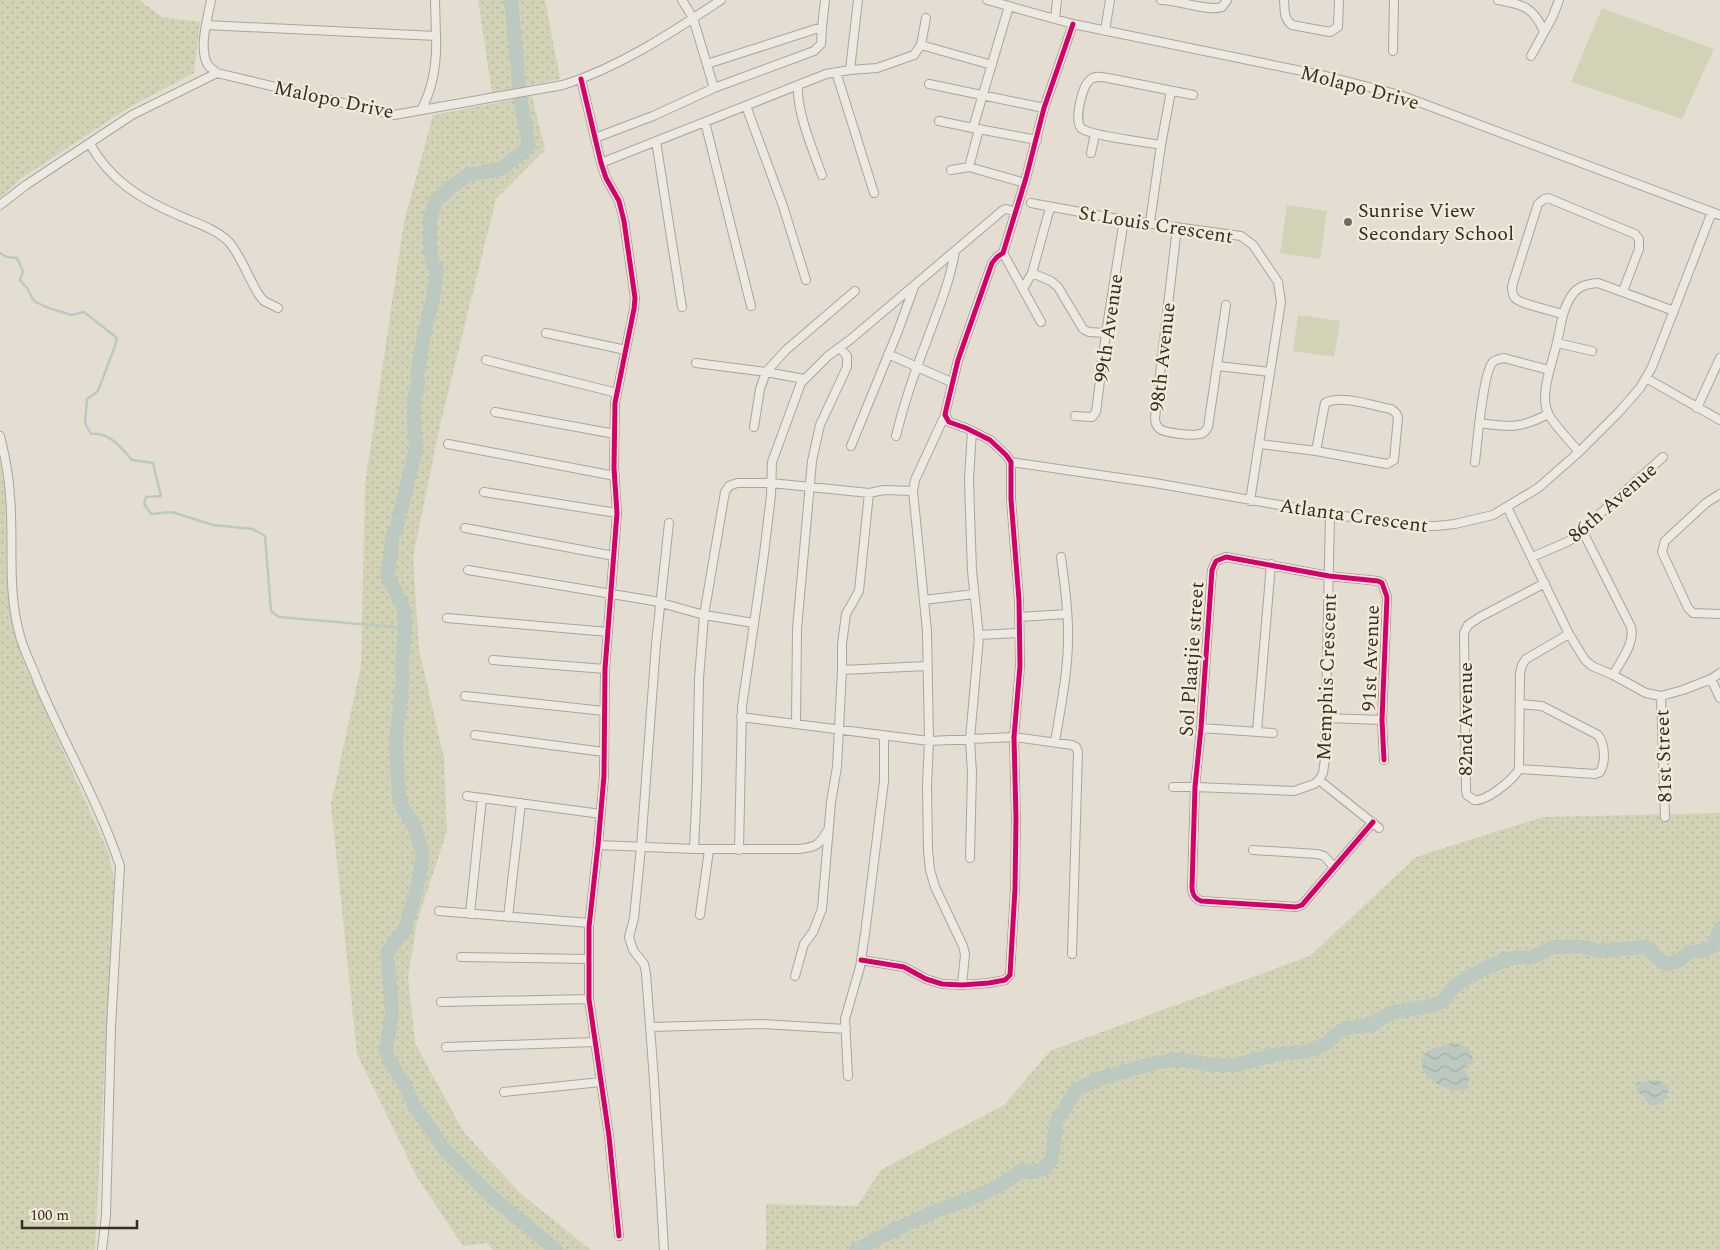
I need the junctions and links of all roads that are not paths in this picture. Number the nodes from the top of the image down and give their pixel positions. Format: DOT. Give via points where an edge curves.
graph roads {
  1 [pos="210,0"];
  2 [pos="435,0"];
  3 [pos="682,0"];
  4 [pos="721,0"];
  5 [pos="825,0"];
  6 [pos="858,0"];
  7 [pos="987,0"];
  8 [pos="1057,0"];
  9 [pos="1110,0"];
  10 [pos="1162,0"];
  11 [pos="1172,0"];
  12 [pos="1227,0"];
  13 [pos="1284,0"];
  14 [pos="1339,0"];
  15 [pos="1394,0"];
  16 [pos="1498,0"];
  17 [pos="1559,0"];
  18 [pos="1009,6"];
  19 [pos="693,18"];
  20 [pos="926,18"];
  21 [pos="1055,19"];
  22 [pos="1073,24"];
  23 [pos="206,25"];
  24 [pos="822,27"];
  25 [pos="1104,31"];
  26 [pos="1544,32"];
  27 [pos="436,36"];
  28 [pos="921,45"];
  29 [pos="1393,51"];
  30 [pos="1531,56"];
  31 [pos="707,64"];
  32 [pos="992,65"];
  33 [pos="850,70"];
  34 [pos="836,72"];
  35 [pos="217,73"];
  36 [pos="581,79"];
  37 [pos="930,84"];
  38 [pos="798,85"];
  39 [pos="714,88"];
  40 [pos="1171,91"];
  41 [pos="984,95"];
  42 [pos="1193,95"];
  43 [pos="746,106"];
  44 [pos="1044,108"];
  45 [pos="421,110"];
  46 [pos="940,121"];
  47 [pos="705,122"];
  48 [pos="976,128"];
  49 [pos="1095,134"];
  50 [pos="595,138"];
  51 [pos="1036,140"];
  52 [pos="656,141"];
  53 [pos="90,144"];
  54 [pos="1161,145"];
  55 [pos="1091,153"];
  56 [pos="601,163"];
  57 [pos="970,167"];
  58 [pos="951,170"];
  59 [pos="822,175"];
  60 [pos="1025,183"];
  61 [pos="874,193"];
  62 [pos="1031,203"];
  63 [pos="0,205"];
  64 [pos="1050,208"];
  65 [pos="1016,212"];
  66 [pos="1712,212"];
  67 [pos="1720,215"];
  68 [pos="1124,220"];
  69 [pos="1150,222"];
  70 [pos="1177,227"];
  71 [pos="955,251"];
  72 [pos="1003,253"];
  73 [pos="1032,273"];
  74 [pos="806,280"];
  75 [pos="914,287"];
  76 [pos="1023,289"];
  77 [pos="855,291"];
  78 [pos="1623,291"];
  79 [pos="1226,305"];
  80 [pos="751,306"];
  81 [pos="682,307"];
  82 [pos="278,308"];
  83 [pos="1674,311"];
  84 [pos="1563,314"];
  85 [pos="1041,322"];
  86 [pos="546,334"];
  87 [pos="1106,334"];
  88 [pos="1557,343"];
  89 [pos="840,348"];
  90 [pos="626,350"];
  91 [pos="1592,351"];
  92 [pos="888,354"];
  93 [pos="1720,358"];
  94 [pos="486,360"];
  95 [pos="696,363"];
  96 [pos="1218,366"];
  97 [pos="917,367"];
  98 [pos="1549,370"];
  99 [pos="766,372"];
  100 [pos="1270,372"];
  101 [pos="1646,378"];
  102 [pos="804,379"];
  103 [pos="951,382"];
  104 [pos="617,393"];
  105 [pos="1697,408"];
  106 [pos="495,412"];
  107 [pos="1548,414"];
  108 [pos="945,415"];
  109 [pos="1075,416"];
  110 [pos="1720,420"];
  111 [pos="1479,423"];
  112 [pos="754,427"];
  113 [pos="972,431"];
  114 [pos="615,434"];
  115 [pos="0,436"];
  116 [pos="896,436"];
  117 [pos="448,444"];
  118 [pos="1260,444"];
  119 [pos="851,446"];
  120 [pos="1316,451"];
  121 [pos="1579,452"];
  122 [pos="1663,457"];
  123 [pos="1011,462"];
  124 [pos="1476,462"];
  125 [pos="615,476"];
  126 [pos="771,483"];
  127 [pos="810,487"];
  128 [pos="913,491"];
  129 [pos="484,492"];
  130 [pos="869,493"];
  131 [pos="1720,494"];
  132 [pos="1250,500"];
  133 [pos="1507,508"];
  134 [pos="617,513"];
  135 [pos="1330,514"];
  136 [pos="669,523"];
  137 [pos="465,528"];
  138 [pos="1583,532"];
  139 [pos="614,556"];
  140 [pos="1061,557"];
  141 [pos="1532,557"];
  142 [pos="1271,564"];
  143 [pos="468,570"];
  144 [pos="1329,576"];
  145 [pos="1545,583"];
  146 [pos="974,594"];
  147 [pos="612,595"];
  148 [pos="924,600"];
  149 [pos="662,603"];
  150 [pos="1068,614"];
  151 [pos="1720,614"];
  152 [pos="704,615"];
  153 [pos="1019,617"];
  154 [pos="447,618"];
  155 [pos="754,623"];
  156 [pos="608,632"];
  157 [pos="1019,633"];
  158 [pos="1569,634"];
  159 [pos="978,635"];
  160 [pos="493,660"];
  161 [pos="927,666"];
  162 [pos="604,669"];
  163 [pos="842,670"];
  164 [pos="1720,673"];
  165 [pos="1613,675"];
  166 [pos="1712,678"];
  167 [pos="465,696"];
  168 [pos="1661,696"];
  169 [pos="1720,698"];
  170 [pos="1520,704"];
  171 [pos="604,711"];
  172 [pos="742,717"];
  173 [pos="1326,718"];
  174 [pos="1382,720"];
  175 [pos="796,724"];
  176 [pos="1201,728"];
  177 [pos="839,731"];
  178 [pos="1258,731"];
  179 [pos="1273,732"];
  180 [pos="475,735"];
  181 [pos="884,736"];
  182 [pos="1014,738"];
  183 [pos="970,739"];
  184 [pos="929,741"];
  185 [pos="1055,742"];
  186 [pos="604,752"];
  187 [pos="1384,760"];
  188 [pos="1519,769"];
  189 [pos="1319,780"];
  190 [pos="1194,786"];
  191 [pos="1173,787"];
  192 [pos="467,796"];
  193 [pos="482,798"];
  194 [pos="521,803"];
  195 [pos="601,814"];
  196 [pos="1665,817"];
  197 [pos="1373,822"];
  198 [pos="1380,828"];
  199 [pos="828,830"];
  200 [pos="598,845"];
  201 [pos="642,847"];
  202 [pos="694,850"];
  203 [pos="709,850"];
  204 [pos="739,850"];
  205 [pos="1253,850"];
  206 [pos="970,858"];
  207 [pos="1334,867"];
  208 [pos="439,911"];
  209 [pos="470,914"];
  210 [pos="700,915"];
  211 [pos="508,917"];
  212 [pos="589,923"];
  213 [pos="1072,954"];
  214 [pos="462,957"];
  215 [pos="589,959"];
  216 [pos="861,960"];
  217 [pos="795,976"];
  218 [pos="962,985"];
  219 [pos="589,999"];
  220 [pos="441,1002"];
  221 [pos="650,1027"];
  222 [pos="846,1028"];
  223 [pos="595,1042"];
  224 [pos="446,1047"];
  225 [pos="848,1076"];
  226 [pos="601,1082"];
  227 [pos="504,1092"];
  228 [pos="619,1236"];
  229 [pos="102,1250"];
  230 [pos="664,1250"];
  1 -- 23 [label="street"];
  2 -- 27 [label="street"];
  3 -- 19 [label="street"];
  4 -- 19 [label="street"];
  5 -- 24 [label="street"];
  6 -- 33 [label="street"];
  7 -- 18 [label="street, Molapo Drive"];
  8 -- 21 [label="street"];
  9 -- 25 [label="street"];
  10 -- 11 [label="street"];
  11 -- 12 [label="street" via="1213,9 1222,7"];
  13 -- 14 [label="street" via="1285,15 1292,25 1330,32 1338,27"];
  15 -- 29 [label="street"];
  16 -- 26 [label="street" via="1526,7"];
  17 -- 26 [label="street"];
  18 -- 21 [label="street, Molapo Drive"];
  18 -- 32 [label="street"];
  19 -- 31 [label="street"];
  19 -- 36 [label="street" via="623,60"];
  20 -- 28 [label="street"];
  21 -- 22 [label="street, Molapo Drive"];
  22 -- 25 [label="street, Molapo Drive"];
  22 -- 44 [label="street"];
  23 -- 27 [label="street"];
  23 -- 35 [label="street" via="204,57 208,66"];
  24 -- 31 [label="street"];
  24 -- 39 [label="street" via="821,44 814,51"];
  25 -- 66 [label="street, Molapo Drive" via="1326,76 1400,95"];
  26 -- 30 [label="street"];
  27 -- 45 [label="street" via="434,75"];
  28 -- 32 [label="street"];
  28 -- 33 [label="street" via="914,56 877,68"];
  31 -- 39 [label="street"];
  32 -- 41 [label="street"];
  33 -- 34 [label="street"];
  34 -- 38 [label="street"];
  34 -- 61 [label="street"];
  35 -- 45 [label="street, Malopo Drive" via="394,115"];
  35 -- 53 [label="street" via="132,115"];
  36 -- 45 [label="street, Malopo Drive" via="540,90"];
  36 -- 50 [label="street"];
  37 -- 41 [label="street"];
  38 -- 43 [label="street"];
  38 -- 59 [label="street" via="797,96"];
  39 -- 50 [label="street"];
  40 -- 42 [label="street"];
  40 -- 49 [label="street" via="1108,78 1090,79 1084,88 1077,117 1082,128"];
  40 -- 54 [label="street"];
  41 -- 44 [label="street"];
  41 -- 48 [label="street"];
  43 -- 47 [label="street"];
  43 -- 74 [label="street"];
  44 -- 51 [label="street"];
  46 -- 48 [label="street"];
  47 -- 52 [label="street"];
  47 -- 80 [label="street"];
  48 -- 51 [label="street"];
  48 -- 57 [label="street"];
  49 -- 54 [label="street"];
  49 -- 55 [label="street"];
  50 -- 56 [label="street"];
  51 -- 60 [label="street"];
  52 -- 56 [label="street"];
  52 -- 81 [label="street"];
  53 -- 63 [label="street"];
  53 -- 82 [label="street" via="99,161 144,200 204,226 228,241 259,296"];
  54 -- 69 [label="street"];
  56 -- 90 [label="street" via="619,201 635,298"];
  57 -- 58 [label="street"];
  57 -- 60 [label="street"];
  60 -- 65 [label="street"];
  62 -- 64 [label="street, St Louis Crescent"];
  64 -- 68 [label="street, St Louis Crescent"];
  64 -- 73 [label="street"];
  65 -- 71 [label="street" via="1003,210"];
  65 -- 72 [label="street"];
  66 -- 67 [label="street, Molapo Drive"];
  66 -- 83 [label="street, Atlanta Crescent"];
  68 -- 69 [label="street, St Louis Crescent"];
  68 -- 87 [label="street, 99th Avenue"];
  69 -- 70 [label="street, St Louis Crescent"];
  70 -- 96 [label="street, 98th Avenue" via="1155,418 1161,430 1199,435 1205,432 1210,421"];
  70 -- 100 [label="street, St Louis Crescent" via="1242,236 1253,244 1278,282 1281,302"];
  71 -- 75 [label="street"];
  71 -- 97 [label="street" via="951,276"];
  72 -- 76 [label="street"];
  72 -- 103 [label="street" via="992,263"];
  73 -- 76 [label="street"];
  73 -- 87 [label="street" via="1058,287 1083,329"];
  75 -- 89 [label="street"];
  75 -- 92 [label="street"];
  76 -- 85 [label="street"];
  77 -- 99 [label="street" via="786,350"];
  78 -- 83 [label="street"];
  78 -- 84 [label="street" via="1598,283 1580,287"];
  78 -- 84 [label="street" via="1639,249 1639,239 1635,234 1544,199 1538,204 1512,293 1522,302"];
  79 -- 96 [label="street, 98th Avenue"];
  83 -- 101 [label="street, Atlanta Crescent"];
  84 -- 88 [label="street"];
  86 -- 90 [label="street"];
  87 -- 109 [label="street, 99th Avenue" via="1096,412 1092,417"];
  88 -- 91 [label="street"];
  88 -- 98 [label="street"];
  89 -- 102 [label="street"];
  89 -- 127 [label="street" via="847,356 847,367 820,425"];
  90 -- 104 [label="street"];
  92 -- 97 [label="street"];
  92 -- 119 [label="street"];
  93 -- 105 [label="street"];
  94 -- 104 [label="street"];
  95 -- 99 [label="street"];
  96 -- 100 [label="street"];
  97 -- 103 [label="street"];
  97 -- 116 [label="street"];
  98 -- 107 [label="street" via="1545,394"];
  98 -- 111 [label="street" via="1497,359 1489,369"];
  99 -- 102 [label="street"];
  99 -- 112 [label="street"];
  100 -- 118 [label="street, St Louis Crescent"];
  101 -- 105 [label="street"];
  101 -- 121 [label="street, Atlanta Crescent" via="1619,412"];
  102 -- 126 [label="street" via="772,462"];
  103 -- 108 [label="street"];
  104 -- 114 [label="street"];
  105 -- 110 [label="street"];
  106 -- 114 [label="street"];
  107 -- 111 [label="street" via="1518,426"];
  107 -- 121 [label="street"];
  108 -- 113 [label="street" via="949,422"];
  108 -- 128 [label="street"];
  111 -- 124 [label="street"];
  113 -- 123 [label="street" via="990,440"];
  113 -- 146 [label="street" via="970,504"];
  114 -- 125 [label="street"];
  115 -- 229 [label="street" via="10,496 14,610 18,632 51,712 99,811 120,866"];
  117 -- 125 [label="street"];
  118 -- 120 [label="street"];
  118 -- 132 [label="street, St Louis Crescent"];
  120 -- 120 [label="street" via="1387,464 1394,460 1396,452 1398,417 1391,409 1332,399 1325,403"];
  121 -- 133 [label="street, Atlanta Crescent" via="1538,488"];
  122 -- 138 [label="street, 86th Avenue"];
  123 -- 132 [label="street, Atlanta Crescent"];
  123 -- 153 [label="street"];
  125 -- 134 [label="street"];
  126 -- 127 [label="street"];
  126 -- 152 [label="street" via="729,486"];
  126 -- 155 [label="street"];
  127 -- 130 [label="street"];
  127 -- 175 [label="street" via="797,629"];
  128 -- 130 [label="street"];
  128 -- 148 [label="street"];
  129 -- 134 [label="street"];
  130 -- 163 [label="street" via="859,591 846,614"];
  131 -- 151 [label="street" via="1665,541 1662,552 1688,608 1693,613"];
  132 -- 135 [label="street, Atlanta Crescent"];
  133 -- 135 [label="street, Atlanta Crescent" via="1479,519 1436,526 1413,526"];
  133 -- 141 [label="street"];
  134 -- 139 [label="street"];
  135 -- 144 [label="street, Memphis Crescent"];
  136 -- 149 [label="street"];
  137 -- 139 [label="street"];
  138 -- 141 [label="street, 86th Avenue"];
  138 -- 165 [label="street" via="1631,627 1628,648"];
  139 -- 147 [label="street"];
  140 -- 150 [label="street"];
  141 -- 145 [label="street"];
  142 -- 144 [label="street, Sol Plaatjie street"];
  142 -- 176 [label="street, Sol Plaatjie street" via="1226,557 1214,565"];
  142 -- 178 [label="street"];
  143 -- 147 [label="street"];
  144 -- 173 [label="street, Memphis Crescent"];
  144 -- 174 [label="street, 91st Avenue" via="1378,581 1384,586 1387,597"];
  145 -- 158 [label="street"];
  145 -- 188 [label="street, 82nd Avenue" via="1480,617 1468,625 1464,633 1467,795 1474,800 1485,799 1516,776"];
  146 -- 148 [label="street"];
  146 -- 159 [label="street"];
  147 -- 149 [label="street"];
  147 -- 156 [label="street"];
  148 -- 161 [label="street"];
  149 -- 152 [label="street"];
  149 -- 201 [label="street" via="656,644"];
  150 -- 153 [label="street"];
  150 -- 185 [label="street" via="1066,676"];
  152 -- 155 [label="street"];
  152 -- 202 [label="street"];
  153 -- 157 [label="street"];
  154 -- 156 [label="street"];
  155 -- 172 [label="street"];
  156 -- 162 [label="street"];
  157 -- 159 [label="street"];
  157 -- 182 [label="street" via="1020,666"];
  158 -- 165 [label="street" via="1584,660"];
  158 -- 170 [label="street" via="1526,659 1522,665"];
  159 -- 183 [label="street"];
  160 -- 162 [label="street"];
  161 -- 163 [label="street"];
  161 -- 184 [label="street"];
  162 -- 171 [label="street"];
  163 -- 177 [label="street"];
  164 -- 166 [label="street"];
  165 -- 168 [label="street" via="1646,694"];
  166 -- 168 [label="street"];
  166 -- 169 [label="street"];
  167 -- 171 [label="street"];
  168 -- 196 [label="street, 81st Street"];
  170 -- 188 [label="street"];
  170 -- 188 [label="street" via="1552,710 1598,735 1604,745 1603,768 1594,774"];
  171 -- 186 [label="street"];
  172 -- 175 [label="street"];
  172 -- 204 [label="street"];
  173 -- 174 [label="street"];
  173 -- 189 [label="street, Memphis Crescent" via="1325,759"];
  174 -- 187 [label="street, 91st Avenue"];
  175 -- 177 [label="street"];
  176 -- 178 [label="street"];
  176 -- 190 [label="street, Sol Plaatjie street"];
  177 -- 181 [label="street"];
  177 -- 199 [label="street"];
  178 -- 179 [label="street"];
  180 -- 186 [label="street"];
  181 -- 184 [label="street"];
  181 -- 216 [label="street" via="884,781"];
  182 -- 183 [label="street"];
  182 -- 185 [label="street"];
  182 -- 218 [label="street" via="1015,889 1010,974 1005,980"];
  183 -- 184 [label="street"];
  183 -- 206 [label="street"];
  184 -- 218 [label="street" via="926,786 930,870 963,946"];
  185 -- 213 [label="street" via="1072,745 1078,752"];
  186 -- 195 [label="street"];
  189 -- 190 [label="street, Memphis Crescent" via="1294,791"];
  189 -- 197 [label="street"];
  190 -- 191 [label="street, Memphis Crescent"];
  190 -- 207 [label="street, Sol Plaatjie street" via="1192,887 1196,899 1296,907 1306,902"];
  192 -- 193 [label="street"];
  193 -- 194 [label="street"];
  193 -- 209 [label="street"];
  194 -- 195 [label="street"];
  194 -- 211 [label="street"];
  195 -- 200 [label="street"];
  197 -- 198 [label="street"];
  197 -- 207 [label="street"];
  199 -- 204 [label="street" via="812,847"];
  199 -- 217 [label="street" via="822,909 814,932 804,944"];
  200 -- 201 [label="street"];
  200 -- 212 [label="street"];
  201 -- 202 [label="street"];
  201 -- 221 [label="street" via="629,937 633,950 644,964"];
  202 -- 203 [label="street"];
  203 -- 204 [label="street"];
  203 -- 210 [label="street"];
  205 -- 207 [label="street" via="1317,854 1324,856"];
  208 -- 209 [label="street"];
  209 -- 211 [label="street"];
  211 -- 212 [label="street"];
  212 -- 215 [label="street"];
  214 -- 215 [label="street"];
  215 -- 219 [label="street"];
  216 -- 218 [label="street" via="904,968 942,984"];
  216 -- 222 [label="street" via="845,1018"];
  219 -- 220 [label="street"];
  219 -- 223 [label="street"];
  221 -- 222 [label="street" via="760,1024"];
  221 -- 230 [label="street"];
  222 -- 225 [label="street"];
  223 -- 224 [label="street"];
  223 -- 226 [label="street"];
  226 -- 227 [label="street"];
  226 -- 228 [label="street"];
}
